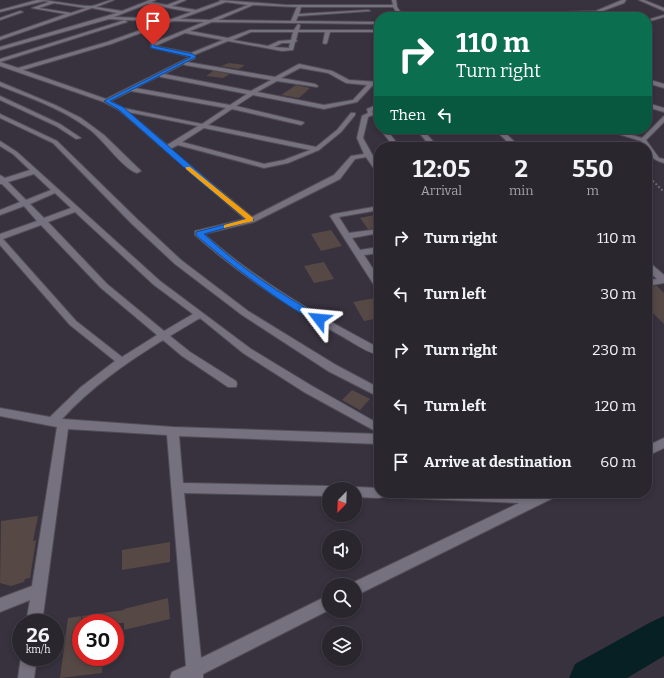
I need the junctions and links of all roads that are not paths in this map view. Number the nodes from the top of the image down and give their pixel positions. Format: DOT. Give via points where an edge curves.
graph roads {
  1 [pos="44,0"];
  2 [pos="112,0"];
  3 [pos="154,0"];
  4 [pos="184,0"];
  5 [pos="223,0"];
  6 [pos="394,0"];
  7 [pos="624,0"];
  8 [pos="640,0"];
  9 [pos="56,1"];
  10 [pos="147,3"];
  11 [pos="253,4"];
  12 [pos="168,6"];
  13 [pos="300,6"];
  14 [pos="394,6"];
  15 [pos="34,8"];
  16 [pos="92,8"];
  17 [pos="664,10"];
  18 [pos="0,11"];
  19 [pos="196,11"];
  20 [pos="398,11"];
  21 [pos="122,12"];
  22 [pos="387,12"];
  23 [pos="597,12"];
  24 [pos="374,13"];
  25 [pos="72,14"];
  26 [pos="664,16"];
  27 [pos="107,18"];
  28 [pos="0,19"];
  29 [pos="100,19"];
  30 [pos="133,19"];
  31 [pos="171,20"];
  32 [pos="296,20"];
  33 [pos="652,20"];
  34 [pos="212,21"];
  35 [pos="374,23"];
  36 [pos="63,30"];
  37 [pos="296,31"];
  38 [pos="328,31"];
  39 [pos="374,31"];
  40 [pos="185,32"];
  41 [pos="82,35"];
  42 [pos="1,39"];
  43 [pos="228,40"];
  44 [pos="295,41"];
  45 [pos="325,43"];
  46 [pos="12,45"];
  47 [pos="268,48"];
  48 [pos="0,49"];
  49 [pos="191,55"];
  50 [pos="0,62"];
  51 [pos="185,63"];
  52 [pos="18,70"];
  53 [pos="161,75"];
  54 [pos="276,79"];
  55 [pos="652,82"];
  56 [pos="0,84"];
  57 [pos="371,84"];
  58 [pos="374,84"];
  59 [pos="315,86"];
  60 [pos="664,86"];
  61 [pos="130,89"];
  62 [pos="252,93"];
  63 [pos="0,98"];
  64 [pos="106,101"];
  65 [pos="652,106"];
  66 [pos="231,107"];
  67 [pos="374,108"];
  68 [pos="121,109"];
  69 [pos="664,110"];
  70 [pos="352,114"];
  71 [pos="0,116"];
  72 [pos="664,118"];
  73 [pos="301,123"];
  74 [pos="202,125"];
  75 [pos="652,131"];
  76 [pos="387,134"];
  77 [pos="423,134"];
  78 [pos="503,134"];
  79 [pos="622,134"];
  80 [pos="649,134"];
  81 [pos="78,138"];
  82 [pos="643,140"];
  83 [pos="393,142"];
  84 [pos="431,142"];
  85 [pos="511,142"];
  86 [pos="0,143"];
  87 [pos="178,143"];
  88 [pos="166,148"];
  89 [pos="317,149"];
  90 [pos="11,150"];
  91 [pos="652,152"];
  92 [pos="0,153"];
  93 [pos="368,155"];
  94 [pos="664,161"];
  95 [pos="374,164"];
  96 [pos="35,171"];
  97 [pos="137,171"];
  98 [pos="1,180"];
  99 [pos="56,190"];
  100 [pos="24,202"];
  101 [pos="374,209"];
  102 [pos="76,210"];
  103 [pos="0,213"];
  104 [pos="251,220"];
  105 [pos="41,222"];
  106 [pos="374,232"];
  107 [pos="347,236"];
  108 [pos="0,238"];
  109 [pos="374,251"];
  110 [pos="358,253"];
  111 [pos="652,269"];
  112 [pos="374,272"];
  113 [pos="664,280"];
  114 [pos="652,282"];
  115 [pos="200,314"];
  116 [pos="164,336"];
  117 [pos="374,349"];
  118 [pos="121,361"];
  119 [pos="232,384"];
  120 [pos="374,390"];
  121 [pos="0,412"];
  122 [pos="58,424"];
  123 [pos="374,426"];
  124 [pos="173,431"];
  125 [pos="374,439"];
  126 [pos="664,443"];
  127 [pos="652,449"];
  128 [pos="177,488"];
  129 [pos="322,491"];
  130 [pos="362,492"];
  131 [pos="374,492"];
  132 [pos="537,498"];
  133 [pos="362,586"];
  134 [pos="39,590"];
  135 [pos="0,604"];
  136 [pos="322,606"];
  137 [pos="35,614"];
  138 [pos="28,666"];
  139 [pos="194,674"];
  140 [pos="26,678"];
  141 [pos="178,678"];
  1 -- 9 [label="street"];
  1 -- 18 [label="street"];
  2 -- 16 [label="street"];
  3 -- 10 [label="street"];
  4 -- 12 [label="street"];
  5 -- 11 [label="street"];
  5 -- 19 [label="street"];
  6 -- 14 [label="street"];
  7 -- 23 [label="street"];
  8 -- 17 [label="street"];
  9 -- 15 [label="street"];
  9 -- 16 [label="street"];
  10 -- 12 [label="street"];
  10 -- 21 [label="street"];
  11 -- 13 [label="street"];
  11 -- 34 [label="street"];
  12 -- 19 [label="street"];
  13 -- 14 [label="street"];
  13 -- 32 [label="street"];
  14 -- 20 [label="street"];
  15 -- 25 [label="street"];
  15 -- 28 [label="street"];
  16 -- 21 [label="street"];
  16 -- 25 [label="street"];
  19 -- 31 [label="street"];
  20 -- 22 [label="street"];
  21 -- 27 [label="street"];
  21 -- 31 [label="street"];
  24 -- 32 [label="street"];
  25 -- 29 [label="street"];
  25 -- 42 [label="street"];
  26 -- 33 [label="street"];
  27 -- 29 [label="street"];
  27 -- 30 [label="street"];
  29 -- 36 [label="street"];
  30 -- 31 [label="street"];
  30 -- 41 [label="street"];
  31 -- 34 [label="street"];
  31 -- 52 [label="street" via="94,48"];
  32 -- 34 [label="street"];
  32 -- 35 [label="street"];
  32 -- 37 [label="street"];
  34 -- 40 [label="street"];
  36 -- 41 [label="street"];
  36 -- 46 [label="street"];
  37 -- 38 [label="street"];
  37 -- 43 [label="street" via="250,31"];
  37 -- 44 [label="street"];
  38 -- 39 [label="street"];
  38 -- 45 [label="street"];
  40 -- 43 [label="street"];
  40 -- 49 [label="street" via="161,41 153,47"];
  41 -- 50 [label="street"];
  42 -- 46 [label="street"];
  43 -- 47 [label="street"];
  43 -- 49 [label="street"];
  44 -- 47 [label="street" via="281,42"];
  44 -- 47 [label="street" via="291,49"];
  46 -- 48 [label="street"];
  49 -- 51 [label="street" via="194,57"];
  50 -- 52 [label="street"];
  51 -- 53 [label="street"];
  51 -- 54 [label="street"];
  52 -- 64 [label="street"];
  53 -- 61 [label="street"];
  53 -- 62 [label="street"];
  54 -- 57 [label="street" via="302,66 330,72 348,82"];
  54 -- 59 [label="street"];
  54 -- 62 [label="street"];
  55 -- 60 [label="street"];
  56 -- 97 [label="street" via="46,102 78,120 102,136 124,162"];
  57 -- 58 [label="street"];
  57 -- 62 [label="street" via="355,101 328,107"];
  61 -- 64 [label="street"];
  61 -- 66 [label="street"];
  62 -- 66 [label="street"];
  63 -- 81 [label="street" via="58,125"];
  64 -- 68 [label="street"];
  65 -- 69 [label="street"];
  66 -- 73 [label="street"];
  66 -- 74 [label="street"];
  67 -- 93 [label="street" via="369,110 373,116 365,116 360,138"];
  68 -- 74 [label="street"];
  68 -- 88 [label="street"];
  70 -- 89 [label="street" via="339,131"];
  71 -- 120 [label="street" via="55,142 178,262 245,313 332,368"];
  72 -- 75 [label="street"];
  74 -- 87 [label="street"];
  74 -- 89 [label="street"];
  76 -- 83 [label="street"];
  77 -- 84 [label="street"];
  78 -- 85 [label="street"];
  79 -- 82 [label="street"];
  80 -- 82 [label="street"];
  86 -- 90 [label="street"];
  87 -- 88 [label="street"];
  87 -- 89 [label="street" via="264,166 286,162"];
  88 -- 104 [label="street"];
  90 -- 92 [label="street"];
  90 -- 96 [label="street"];
  91 -- 94 [label="street" via="657,159"];
  93 -- 95 [label="street"];
  93 -- 104 [label="street" via="354,157 337,176"];
  96 -- 98 [label="street"];
  96 -- 99 [label="street"];
  98 -- 100 [label="street"];
  99 -- 100 [label="street"];
  99 -- 102 [label="street"];
  100 -- 103 [label="street"];
  100 -- 105 [label="street"];
  101 -- 107 [label="street" via="334,216"];
  102 -- 105 [label="street"];
  102 -- 115 [label="street" via="157,283"];
  104 -- 117 [label="street" via="198,234 295,306"];
  105 -- 108 [label="street"];
  105 -- 116 [label="street" via="104,286"];
  106 -- 107 [label="street"];
  107 -- 110 [label="street"];
  108 -- 118 [label="street" via="73,323"];
  109 -- 110 [label="street"];
  110 -- 112 [label="street"];
  111 -- 113 [label="street"];
  113 -- 114 [label="street"];
  115 -- 116 [label="street"];
  115 -- 123 [label="street" via="247,351"];
  116 -- 118 [label="street"];
  116 -- 119 [label="street" via="186,354"];
  118 -- 122 [label="street" via="86,387 64,408"];
  121 -- 122 [label="street"];
  122 -- 124 [label="street"];
  122 -- 134 [label="street"];
  124 -- 125 [label="street"];
  124 -- 128 [label="street"];
  126 -- 127 [label="street"];
  128 -- 129 [label="street"];
  128 -- 139 [label="street"];
  130 -- 131 [label="street"];
  132 -- 133 [label="street"];
  134 -- 135 [label="street"];
  134 -- 137 [label="street"];
  136 -- 139 [label="street"];
  138 -- 140 [label="street"];
  139 -- 141 [label="street"];
}
